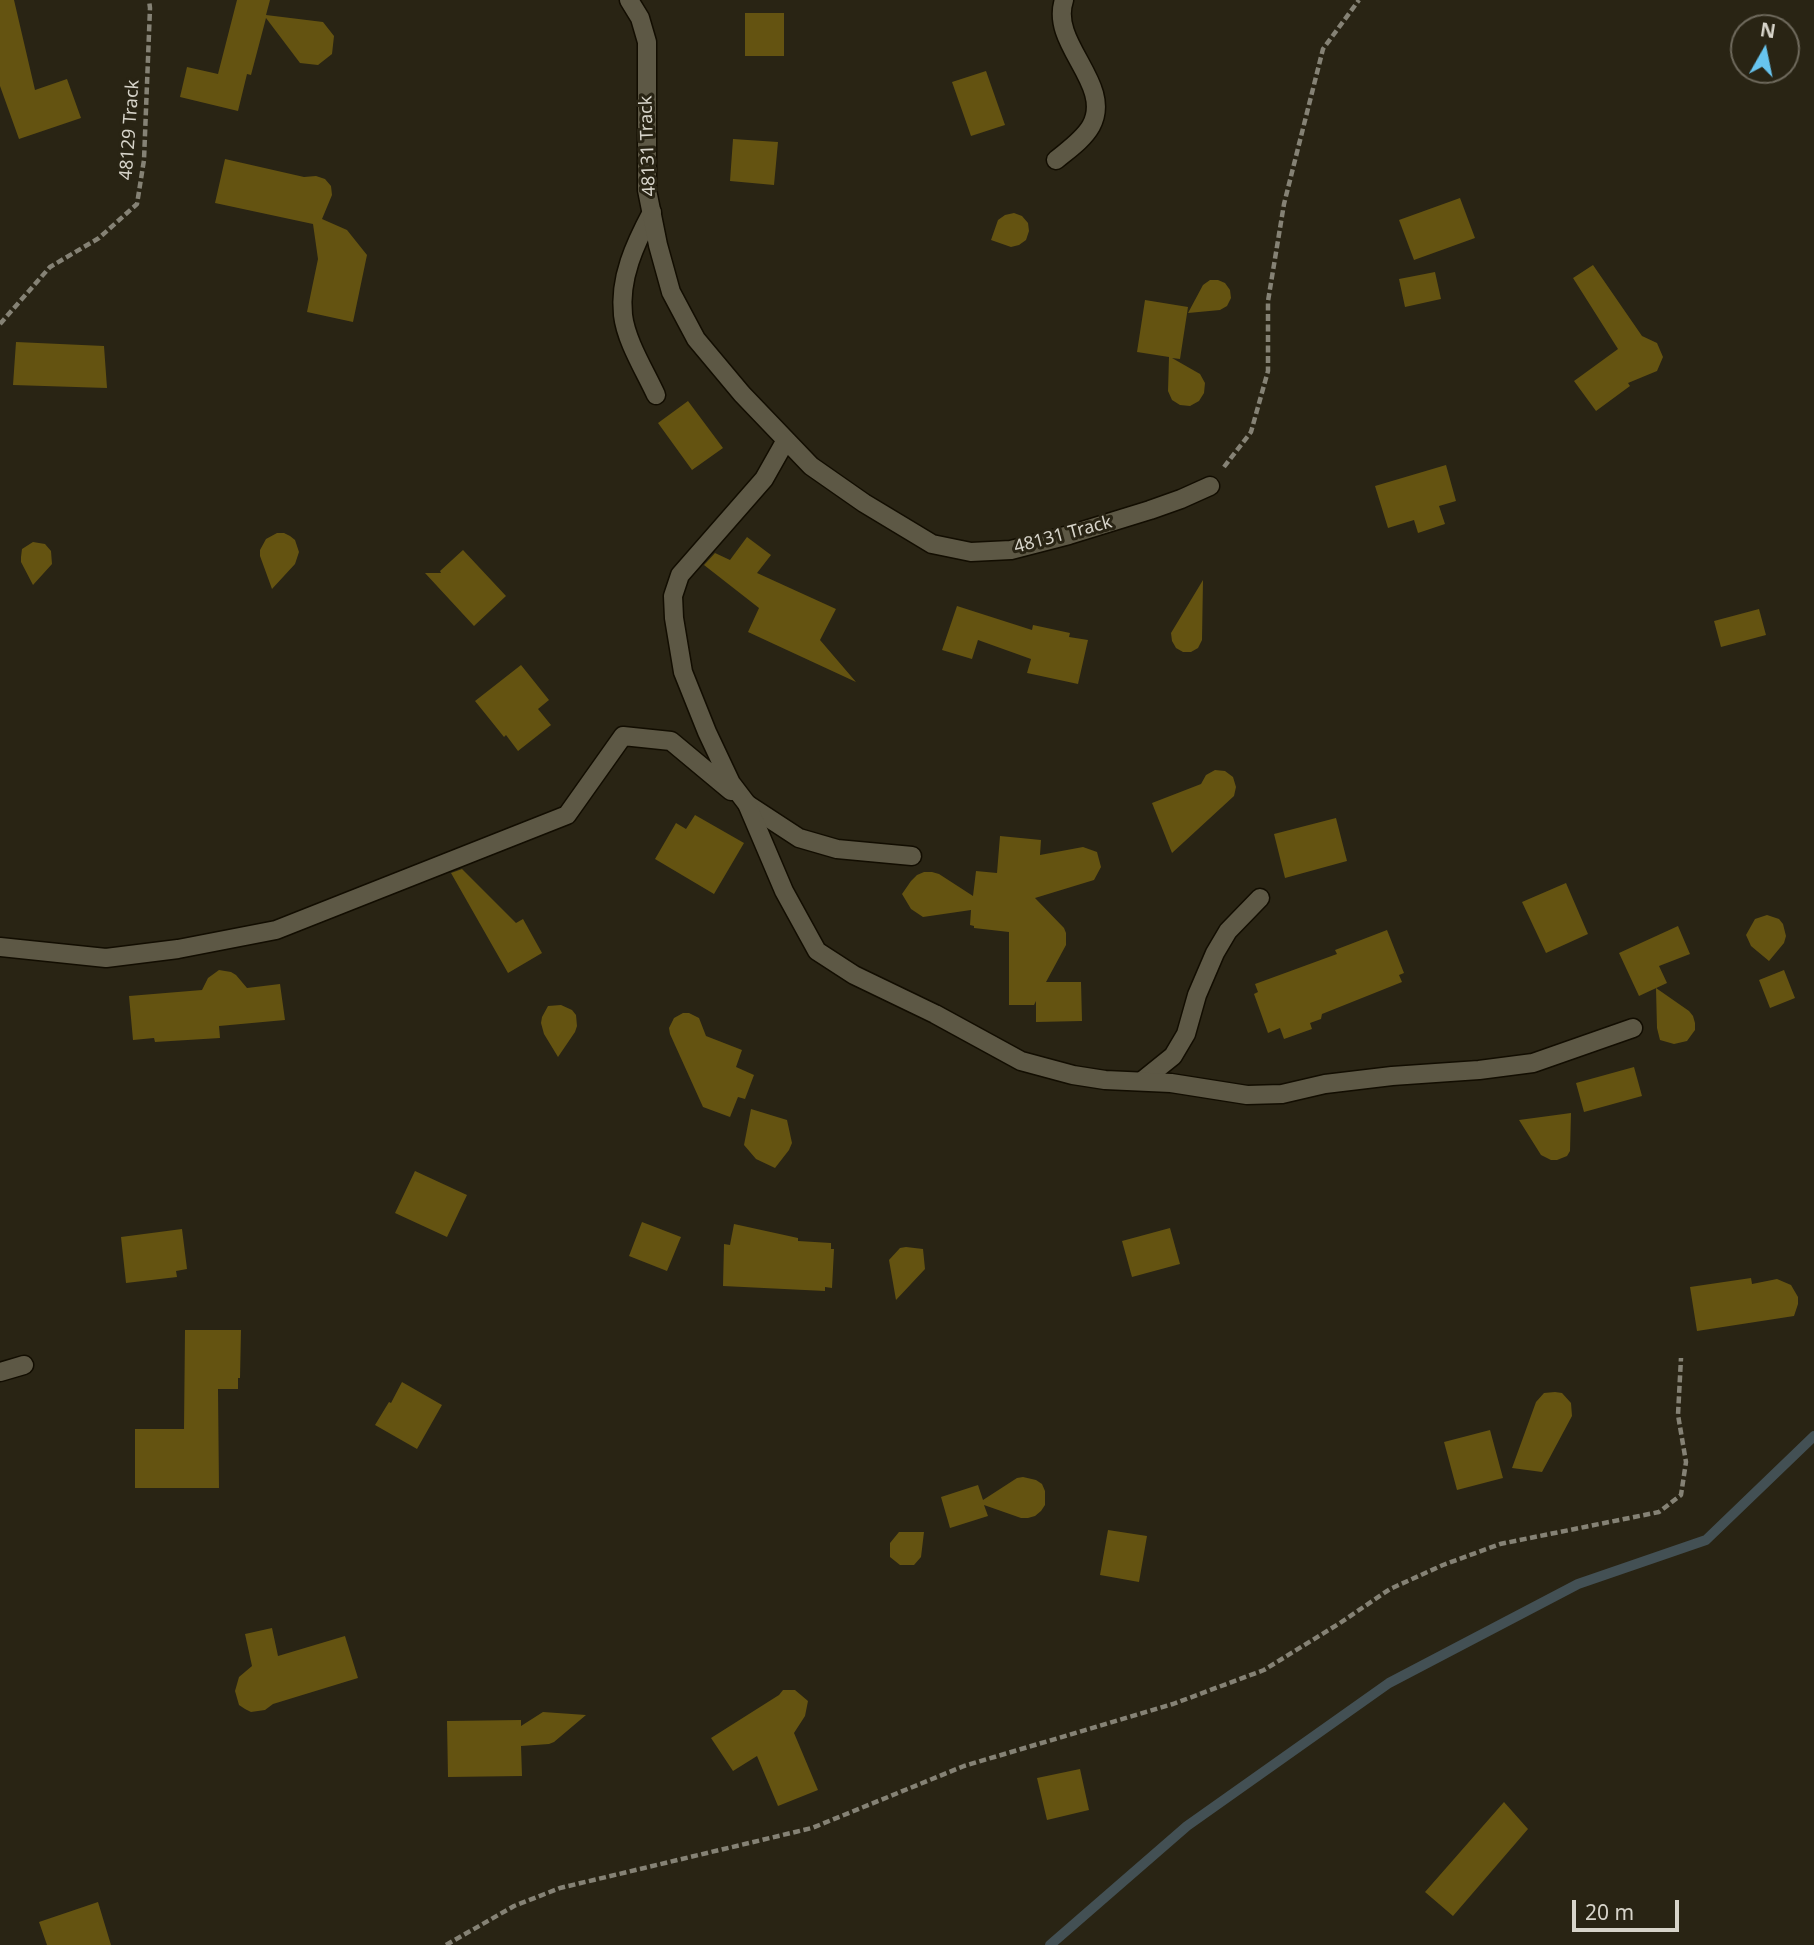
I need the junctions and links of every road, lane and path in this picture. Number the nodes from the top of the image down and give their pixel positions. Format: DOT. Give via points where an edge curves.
graph roads {
  1 [pos="149,0"];
  2 [pos="629,0"];
  3 [pos="1064,0"];
  4 [pos="1359,0"];
  5 [pos="1056,160"];
  6 [pos="652,212"];
  7 [pos="0,324"];
  8 [pos="656,395"];
  9 [pos="786,440"];
  10 [pos="1210,486"];
  11 [pos="747,804"];
  12 [pos="912,856"];
  13 [pos="1260,898"];
  14 [pos="0,947"];
  15 [pos="1633,1028"];
  16 [pos="1142,1081"];
  17 [pos="1681,1358"];
  18 [pos="24,1365"];
  19 [pos="0,1372"];
  20 [pos="446,1945"];
  1 -- 7 [label="path, 48129 Track" via="144,160 137,204 99,238 50,267"];
  2 -- 6 [label="street, 48131 Track" via="646,42 647,190"];
  3 -- 5 [label="street" via="1062,24 1095,95 1095,112 1078,142"];
  4 -- 10 [label="path" via="1324,49 1284,204 1268,301 1268,371 1251,432"];
  6 -- 8 [label="street" via="626,271 623,316"];
  6 -- 9 [label="street, 48131 Track" via="671,292 696,339"];
  9 -- 10 [label="street, 48131 Track" via="811,466 897,523 932,544 971,552 1011,550 1069,535"];
  9 -- 11 [label="street" via="764,479 680,575 673,596 682,672 731,783"];
  11 -- 12 [label="street" via="799,838 837,849"];
  11 -- 14 [label="street" via="671,741 623,736 567,815 276,930 106,958"];
  11 -- 16 [label="street" via="784,891 817,951 854,975 1021,1061 1105,1080"];
  13 -- 16 [label="street" via="1228,931 1215,953 1186,1034 1173,1056"];
  15 -- 16 [label="street" via="1533,1063 1325,1084 1282,1094 1247,1096"];
  17 -- 20 [label="path" via="1678,1415 1686,1462 1681,1494 1658,1512 1500,1545 1443,1565 1390,1589 1264,1670 1173,1704 964,1766 812,1828 560,1888 514,1906"];
  18 -- 19 [label="street"];
}
